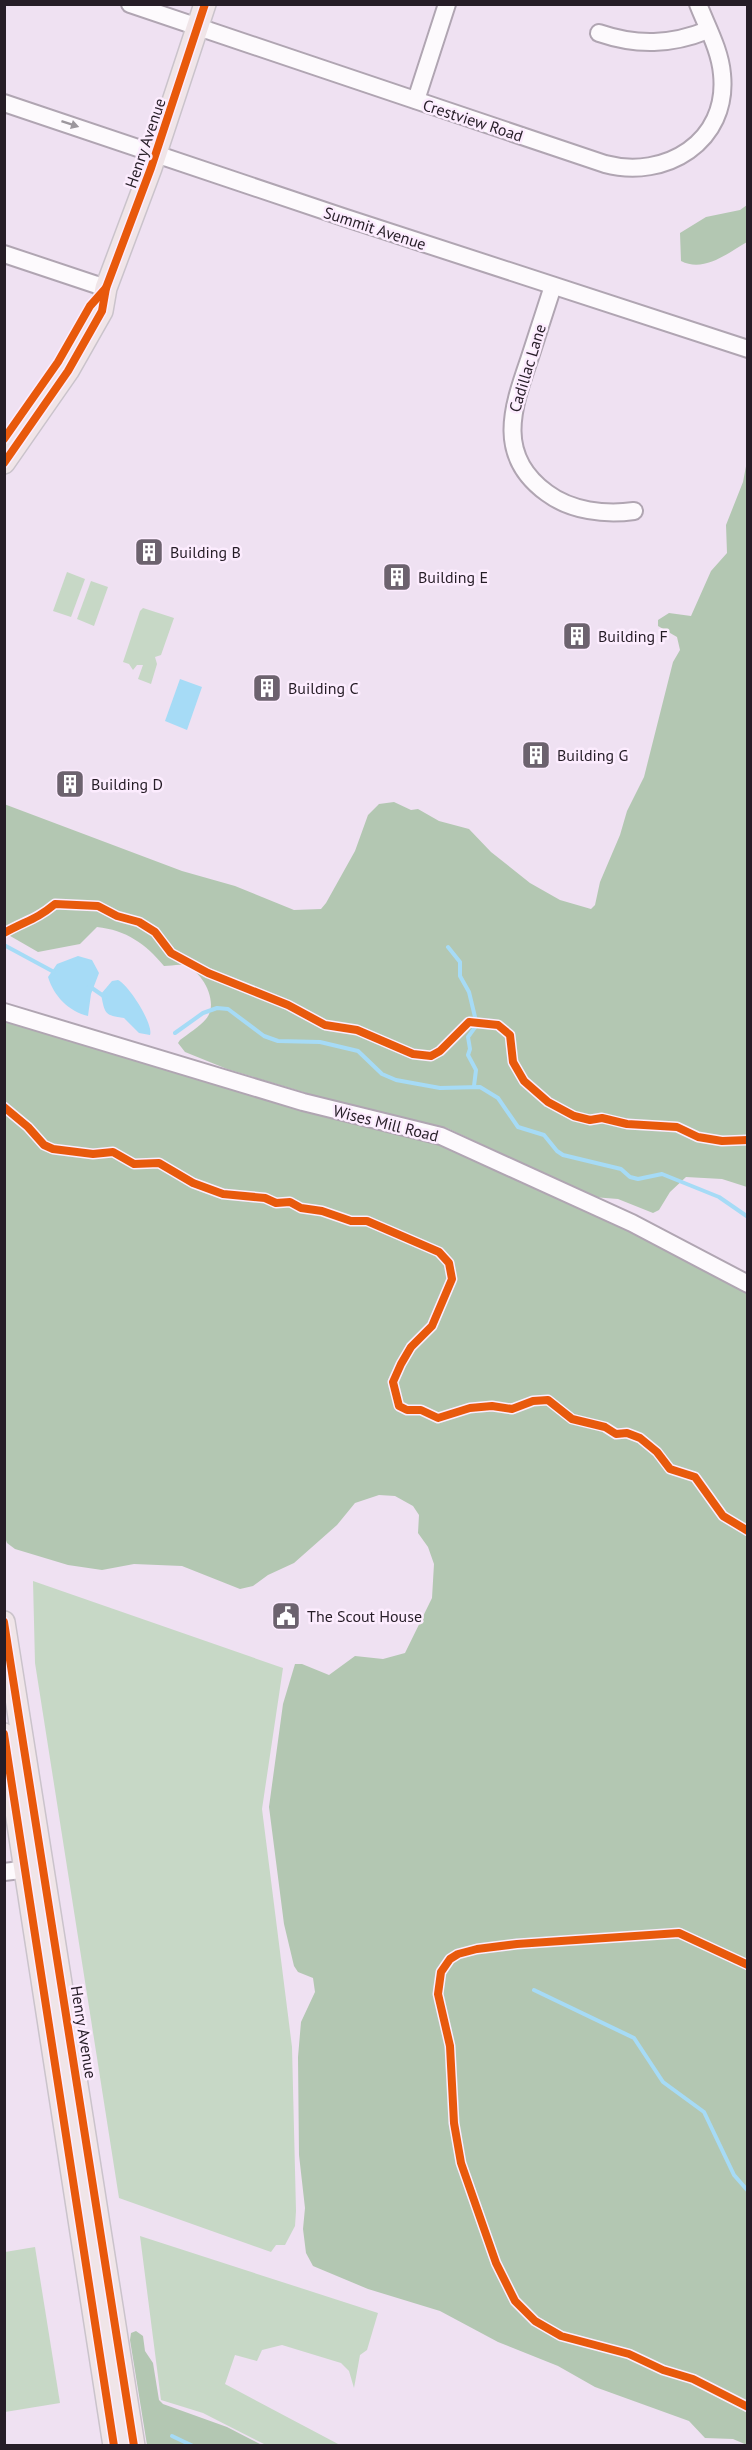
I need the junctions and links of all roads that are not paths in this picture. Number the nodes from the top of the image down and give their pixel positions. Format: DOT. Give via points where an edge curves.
graph roads {
  1 [pos="130,4"];
  2 [pos="205,4"];
  3 [pos="447,4"];
  4 [pos="698,4"];
  5 [pos="198,27"];
  6 [pos="708,30"];
  7 [pos="599,33"];
  8 [pos="416,100"];
  9 [pos="4,103"];
  10 [pos="156,153"];
  11 [pos="4,254"];
  12 [pos="553,286"];
  13 [pos="106,288"];
  14 [pos="747,349"];
  15 [pos="4,440"];
  16 [pos="4,463"];
  17 [pos="634,511"];
  18 [pos="4,1012"];
  19 [pos="747,1284"];
  20 [pos="4,1622"];
  21 [pos="4,1734"];
  22 [pos="24,1869"];
  23 [pos="114,2445"];
  24 [pos="134,2445"];
  1 -- 5 [label="street, Crestview Road"];
  2 -- 5 [label="main road, Henry Avenue"];
  3 -- 8 [label="street"];
  4 -- 6 [label="street, Crestview Road"];
  5 -- 8 [label="street, Crestview Road"];
  5 -- 10 [label="main road, Henry Avenue"];
  6 -- 7 [label="street" via="654,43"];
  6 -- 8 [label="street, Crestview Road" via="722,72 719,105 695,146 663,165 617,167"];
  9 -- 10 [label="street, Summit Avenue, one-way"];
  10 -- 12 [label="street, Summit Avenue"];
  10 -- 13 [label="main road, Henry Avenue"];
  11 -- 13 [label="street"];
  12 -- 14 [label="street, Summit Avenue"];
  12 -- 17 [label="street, Cadillac Lane" via="513,407 512,435 517,455 534,482 559,500 599,512"];
  13 -- 15 [label="main road, Henry Avenue" via="90,306 58,362"];
  13 -- 16 [label="main road, Henry Avenue" via="102,311 90,334"];
  18 -- 19 [label="street, Wises Mill Road" via="279,1095 441,1136 632,1223"];
  20 -- 22 [label="main road, Henry Avenue"];
  21 -- 22 [label="main road, Henry Avenue"];
  22 -- 23 [label="main road, Henry Avenue"];
  22 -- 24 [label="main road, Henry Avenue"];
}
